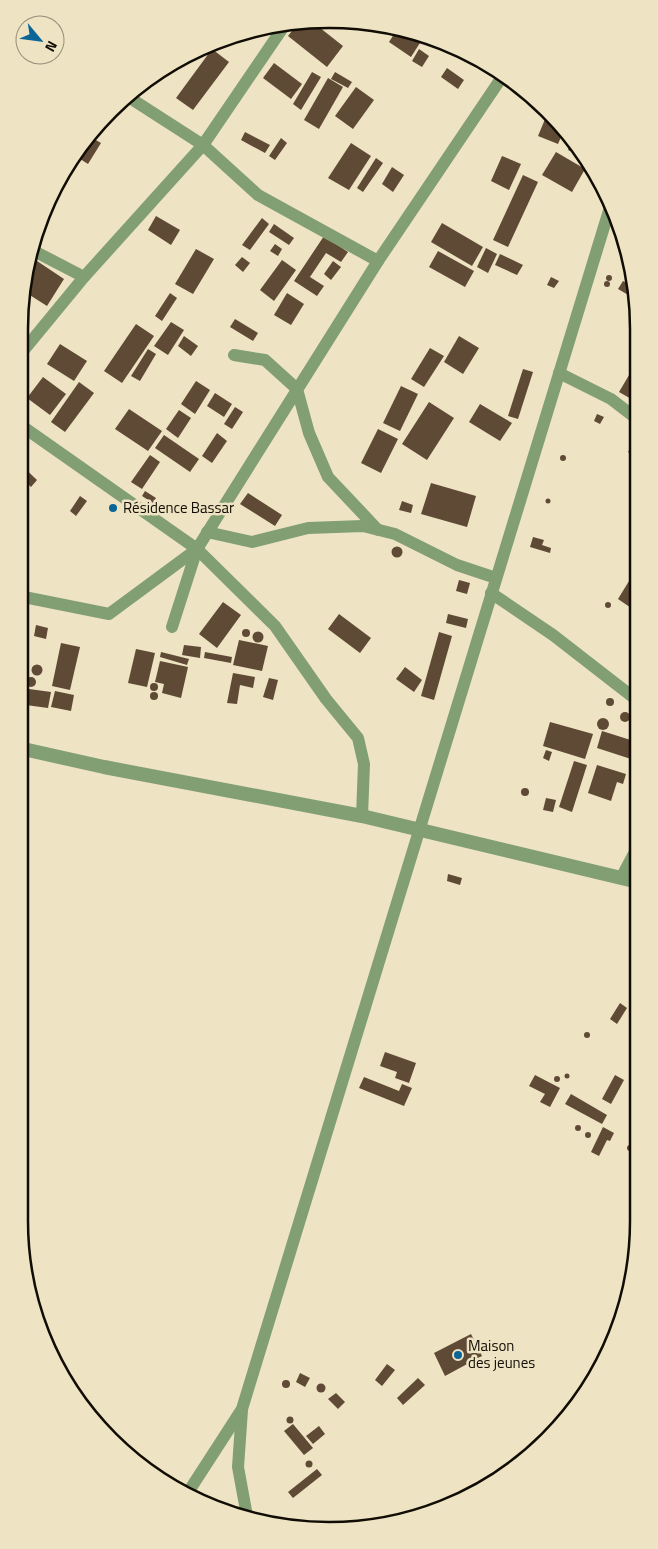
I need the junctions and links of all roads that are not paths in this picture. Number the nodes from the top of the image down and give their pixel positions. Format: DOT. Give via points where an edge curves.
graph roads {
  1 [pos="280,31"];
  2 [pos="500,80"];
  3 [pos="133,100"];
  4 [pos="203,145"];
  5 [pos="610,219"];
  6 [pos="38,253"];
  7 [pos="378,261"];
  8 [pos="84,277"];
  9 [pos="28,345"];
  10 [pos="234,355"];
  11 [pos="559,373"];
  12 [pos="296,389"];
  13 [pos="630,414"];
  14 [pos="28,430"];
  15 [pos="378,530"];
  16 [pos="207,532"];
  17 [pos="197,549"];
  18 [pos="496,578"];
  19 [pos="491,593"];
  20 [pos="28,598"];
  21 [pos="172,627"];
  22 [pos="630,695"];
  23 [pos="28,750"];
  24 [pos="362,816"];
  25 [pos="418,829"];
  26 [pos="630,861"];
  27 [pos="621,878"];
  28 [pos="630,880"];
  29 [pos="242,1409"];
  30 [pos="191,1488"];
  31 [pos="246,1509"];
  1 -- 4 [label="street"];
  2 -- 7 [label="street"];
  3 -- 4 [label="street"];
  4 -- 7 [label="street" via="258,195"];
  4 -- 8 [label="street"];
  5 -- 11 [label="street"];
  6 -- 8 [label="street"];
  7 -- 12 [label="street"];
  8 -- 9 [label="street"];
  10 -- 12 [label="street" via="265,360"];
  11 -- 13 [label="street" via="611,399"];
  11 -- 18 [label="street"];
  12 -- 15 [label="street" via="309,433 328,477"];
  12 -- 16 [label="street"];
  14 -- 17 [label="street"];
  15 -- 16 [label="street" via="363,526 308,528 252,542"];
  15 -- 18 [label="street" via="395,534 457,565"];
  16 -- 17 [label="street"];
  17 -- 20 [label="street" via="110,614"];
  17 -- 21 [label="street"];
  17 -- 24 [label="street" via="275,626 358,738 364,764"];
  18 -- 19 [label="street"];
  19 -- 22 [label="street" via="554,635"];
  19 -- 25 [label="street"];
  23 -- 24 [label="street"];
  24 -- 25 [label="street"];
  25 -- 27 [label="street"];
  25 -- 29 [label="street"];
  26 -- 27 [label="street"];
  27 -- 28 [label="street"];
  29 -- 30 [label="street"];
  29 -- 31 [label="street" via="238,1467"];
}
